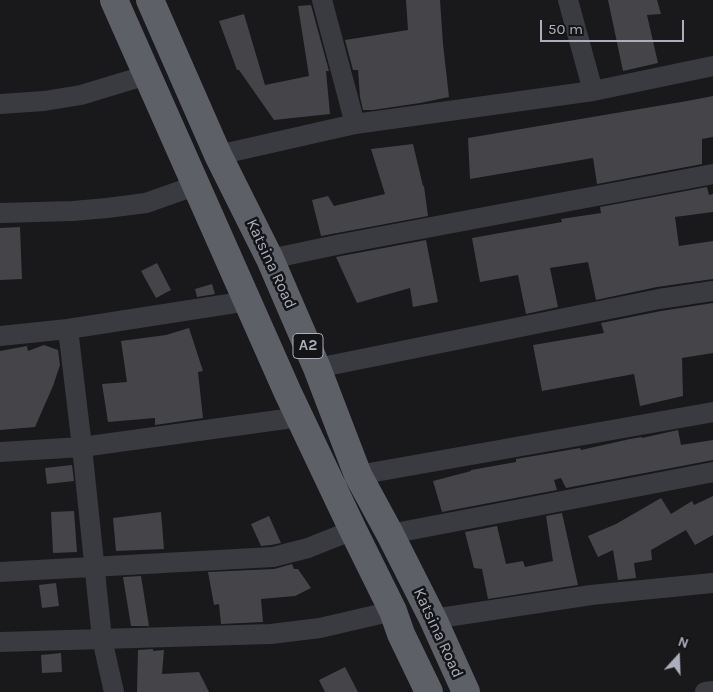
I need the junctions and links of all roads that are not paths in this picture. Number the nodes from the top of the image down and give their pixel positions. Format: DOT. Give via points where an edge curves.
graph roads {
  1 [pos="114,0"];
  2 [pos="150,0"];
  3 [pos="322,0"];
  4 [pos="568,0"];
  5 [pos="713,66"];
  6 [pos="148,75"];
  7 [pos="593,91"];
  8 [pos="0,104"];
  9 [pos="355,124"];
  10 [pos="218,155"];
  11 [pos="713,174"];
  12 [pos="196,185"];
  13 [pos="0,213"];
  14 [pos="270,259"];
  15 [pos="713,291"];
  16 [pos="248,301"];
  17 [pos="68,329"];
  18 [pos="0,336"];
  19 [pos="317,368"];
  20 [pos="713,412"];
  21 [pos="300,417"];
  22 [pos="82,446"];
  23 [pos="0,452"];
  24 [pos="713,472"];
  25 [pos="358,475"];
  26 [pos="353,530"];
  27 [pos="390,534"];
  28 [pos="95,567"];
  29 [pos="0,572"];
  30 [pos="713,583"];
  31 [pos="393,611"];
  32 [pos="433,618"];
  33 [pos="102,639"];
  34 [pos="0,642"];
  35 [pos="713,691"];
  36 [pos="114,692"];
  37 [pos="429,692"];
  38 [pos="466,692"];
  39 [pos="706,692"];
  1 -- 6 [label="highway, Katsina Road / A2"];
  2 -- 10 [label="highway, Katsina Road / A2"];
  3 -- 9 [label="street"];
  4 -- 7 [label="street"];
  5 -- 7 [label="street"];
  6 -- 8 [label="street" via="81,95"];
  6 -- 12 [label="highway, Katsina Road / A2"];
  7 -- 9 [label="street"];
  9 -- 10 [label="street"];
  10 -- 14 [label="highway, Katsina Road / A2"];
  11 -- 14 [label="street"];
  12 -- 13 [label="street" via="146,202 107,208"];
  12 -- 16 [label="highway, Katsina Road / A2"];
  14 -- 19 [label="highway, Katsina Road / A2"];
  15 -- 19 [label="street"];
  16 -- 17 [label="street"];
  16 -- 21 [label="highway, Katsina Road / A2"];
  17 -- 18 [label="street"];
  17 -- 22 [label="street"];
  19 -- 25 [label="highway, Katsina Road / A2"];
  20 -- 25 [label="street"];
  21 -- 22 [label="street"];
  21 -- 26 [label="highway, Katsina Road / A2"];
  22 -- 23 [label="street"];
  22 -- 28 [label="street"];
  24 -- 27 [label="street"];
  25 -- 27 [label="highway, Katsina Road / A2"];
  26 -- 28 [label="street" via="308,548 273,557"];
  26 -- 31 [label="highway, Katsina Road / A2"];
  27 -- 32 [label="highway, Katsina Road / A2"];
  28 -- 29 [label="street"];
  28 -- 33 [label="street"];
  30 -- 32 [label="street" via="592,595"];
  31 -- 33 [label="street" via="320,628 271,634"];
  31 -- 37 [label="highway, Katsina Road / A2"];
  32 -- 38 [label="highway, Katsina Road / A2"];
  33 -- 34 [label="street"];
  33 -- 36 [label="street"];
  35 -- 39 [label="street"];
}
